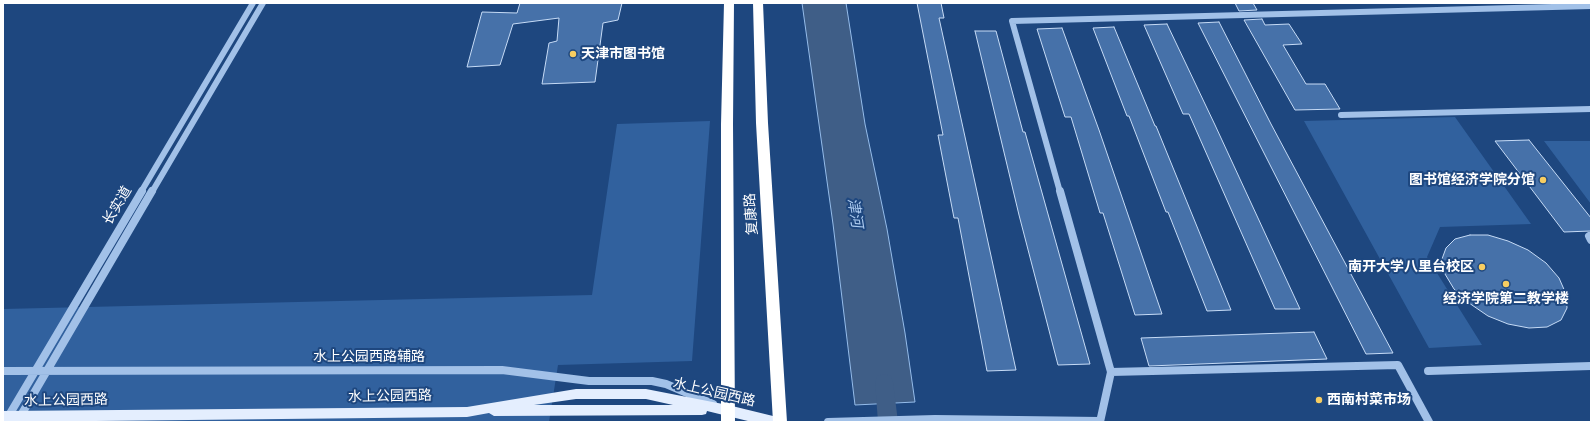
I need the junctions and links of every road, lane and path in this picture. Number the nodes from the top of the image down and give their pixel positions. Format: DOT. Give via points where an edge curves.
graph roads {
  1 [pos="253,3"];
  2 [pos="263,3"];
  3 [pos="729,3"];
  4 [pos="758,3"];
  5 [pos="1586,5"];
  6 [pos="1591,108"];
  7 [pos="1341,115"];
  8 [pos="1591,366"];
  9 [pos="35,370"];
  10 [pos="47,370"];
  11 [pos="3,371"];
  12 [pos="1428,371"];
  13 [pos="1111,372"];
  14 [pos="467,412"];
  15 [pos="728,416"];
  16 [pos="11,419"];
  17 [pos="843,421"];
  18 [pos="772,422"];
  19 [pos="780,422"];
  20 [pos="828,422"];
  21 [pos="1100,422"];
  22 [pos="1428,422"];
  1 -- 9 [label="street, 长实道"];
  2 -- 10 [label="street, 长实道"];
  3 -- 15 [label="highway, 复康路"];
  4 -- 19 [label="highway, 复康路" via="762,123"];
  5 -- 13 [label="street" via="1012,20"];
  6 -- 7 [label="street"];
  8 -- 12 [label="street"];
  9 -- 10 [label="street, 水上公园西路辅路"];
  9 -- 11 [label="street, 水上公园西路辅路"];
  9 -- 16 [label="street, 长实道"];
  10 -- 15 [label="street, 水上公园西路辅路" via="502,370 590,381 652,381 666,384"];
  10 -- 16 [label="street, 长实道"];
  13 -- 21 [label="street"];
  13 -- 22 [label="street" via="1398,365"];
  14 -- 15 [label="main road" via="678,409"];
  14 -- 15 [label="main road, 水上公园西路" via="576,394 646,394"];
  14 -- 16 [label="main road, 水上公园西路"];
  15 -- 18 [label="main road, 水上公园西路"];
  17 -- 20 [label="street"];
  17 -- 21 [label="street" via="934,419"];
}
